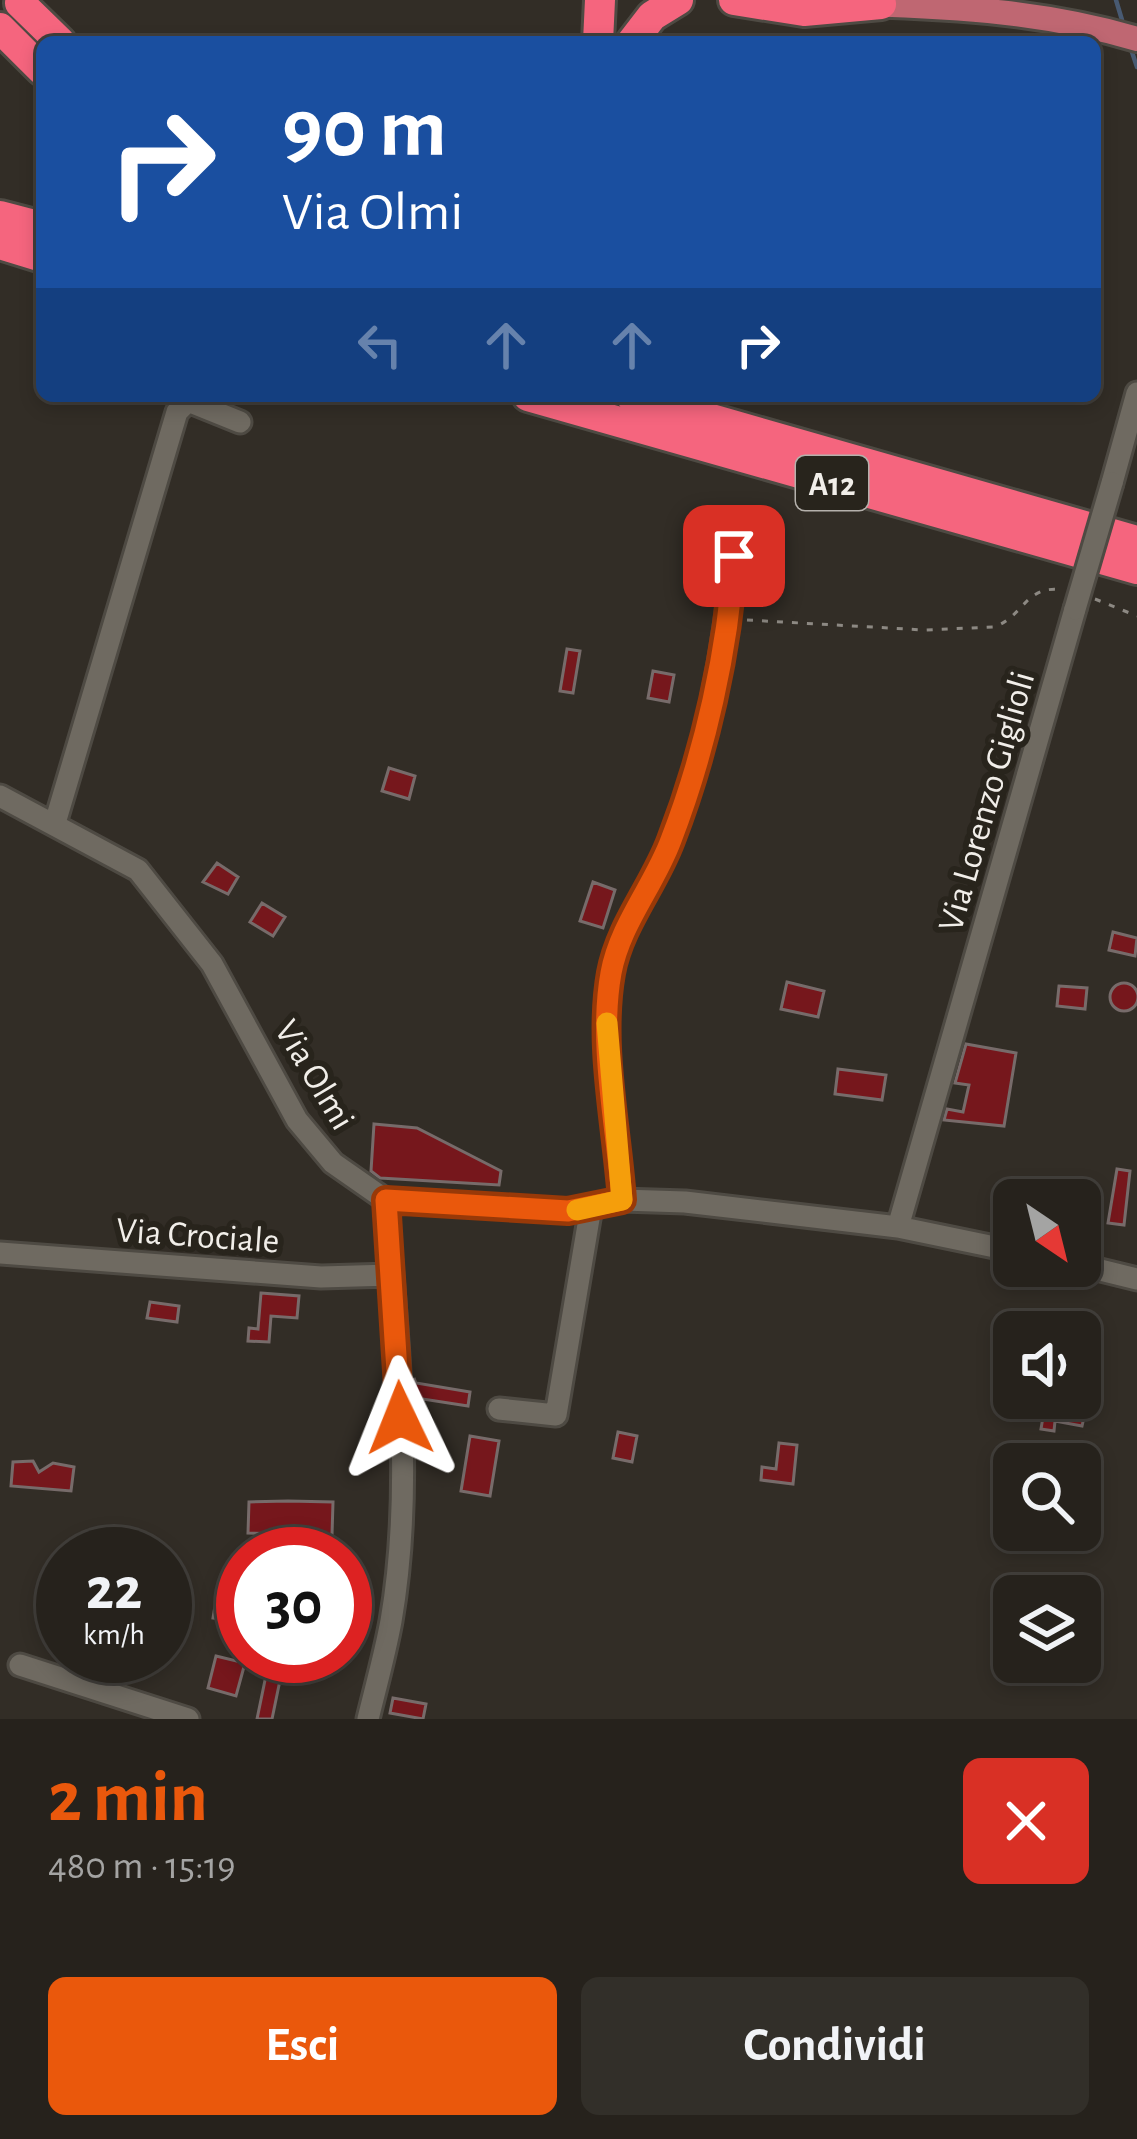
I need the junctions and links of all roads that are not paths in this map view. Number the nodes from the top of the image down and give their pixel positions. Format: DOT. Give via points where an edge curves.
graph roads {
  1 [pos="600,0"];
  2 [pos="655,0"];
  3 [pos="678,0"];
  4 [pos="734,0"];
  5 [pos="1024,0"];
  6 [pos="818,1"];
  7 [pos="20,2"];
  8 [pos="881,4"];
  9 [pos="1057,18"];
  10 [pos="0,28"];
  11 [pos="54,36"];
  12 [pos="598,36"];
  13 [pos="625,36"];
  14 [pos="637,36"];
  15 [pos="1137,39"];
  16 [pos="36,64"];
  17 [pos="0,216"];
  18 [pos="36,225"];
  19 [pos="0,244"];
  20 [pos="36,255"];
  21 [pos="0,261"];
  22 [pos="36,268"];
  23 [pos="1137,393"];
  24 [pos="187,402"];
  25 [pos="190,402"];
  26 [pos="549,402"];
  27 [pos="652,402"];
  28 [pos="240,422"];
  29 [pos="736,520"];
  30 [pos="1137,541"];
  31 [pos="1137,569"];
  32 [pos="0,796"];
  33 [pos="55,823"];
  34 [pos="386,1200"];
  35 [pos="622,1200"];
  36 [pos="591,1207"];
  37 [pos="898,1227"];
  38 [pos="993,1247"];
  39 [pos="0,1253"];
  40 [pos="1101,1271"];
  41 [pos="392,1275"];
  42 [pos="1137,1280"];
  43 [pos="499,1409"];
  44 [pos="20,1665"];
  45 [pos="188,1719"];
  46 [pos="368,1719"];
  1 -- 12 [label="highway"];
  2 -- 13 [label="highway"];
  3 -- 14 [label="highway"];
  4 -- 8 [label="highway" via="804,11"];
  5 -- 9 [label="main road"];
  6 -- 8 [label="main road"];
  7 -- 11 [label="highway"];
  8 -- 9 [label="main road"];
  9 -- 15 [label="main road"];
  10 -- 16 [label="highway"];
  17 -- 18 [label="highway"];
  19 -- 20 [label="highway"];
  21 -- 22 [label="highway"];
  23 -- 37 [label="street, Via Lorenzo Giglioli, bridge"];
  24 -- 33 [label="street" via="177,412"];
  25 -- 28 [label="street"];
  26 -- 31 [label="highway, A12"];
  27 -- 30 [label="highway, A12"];
  29 -- 35 [label="street" via="707,718 670,844 612,971 607,1020"];
  32 -- 33 [label="street, Via Olmi"];
  33 -- 34 [label="street, Via Olmi" via="138,870 172,908 212,964 297,1120 333,1163"];
  34 -- 36 [label="street"];
  34 -- 41 [label="street"];
  35 -- 36 [label="street"];
  35 -- 37 [label="street"];
  36 -- 43 [label="street" via="556,1415"];
  37 -- 38 [label="street"];
  39 -- 41 [label="street, Via Crociale"];
  40 -- 42 [label="street"];
  41 -- 46 [label="street" via="400,1530"];
  44 -- 45 [label="street"];
}
